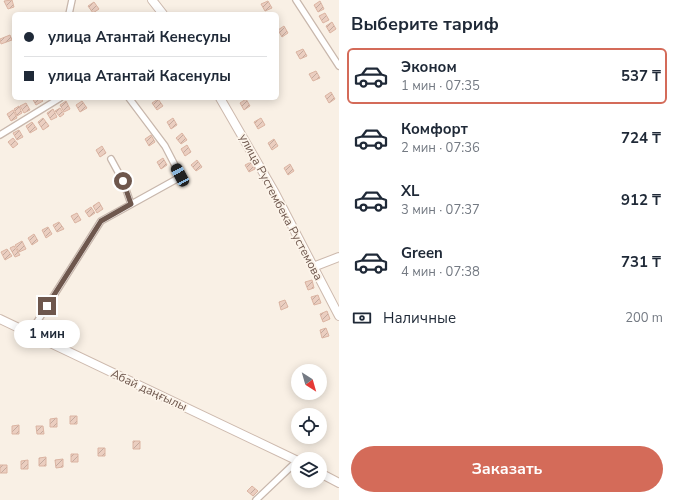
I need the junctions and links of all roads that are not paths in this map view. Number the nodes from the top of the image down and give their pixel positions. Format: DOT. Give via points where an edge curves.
graph roads {
  1 [pos="72,0"];
  2 [pos="152,0"];
  3 [pos="296,0"];
  4 [pos="69,12"];
  5 [pos="161,12"];
  6 [pos="339,66"];
  7 [pos="57,100"];
  8 [pos="130,100"];
  9 [pos="221,100"];
  10 [pos="0,134"];
  11 [pos="111,159"];
  12 [pos="131,204"];
  13 [pos="339,257"];
  14 [pos="314,267"];
  15 [pos="339,316"];
  16 [pos="0,319"];
  17 [pos="30,333"];
  18 [pos="291,458"];
  19 [pos="291,468"];
  20 [pos="327,477"];
  21 [pos="339,483"];
  22 [pos="256,500"];
  1 -- 4 [label="street"];
  2 -- 5 [label="street"];
  3 -- 6 [label="street"];
  7 -- 10 [label="street"];
  8 -- 12 [label="street" via="165,146 180,175"];
  9 -- 14 [label="street, улица Рустембека Рустемова"];
  11 -- 12 [label="street" via="123,181"];
  12 -- 17 [label="street" via="101,221"];
  13 -- 14 [label="street"];
  14 -- 15 [label="street, улица Рустембека Рустемова"];
  16 -- 17 [label="street, Абай даңғылы"];
  17 -- 18 [label="street, Абай даңғылы"];
  19 -- 22 [label="street"];
  20 -- 21 [label="street"];
}
